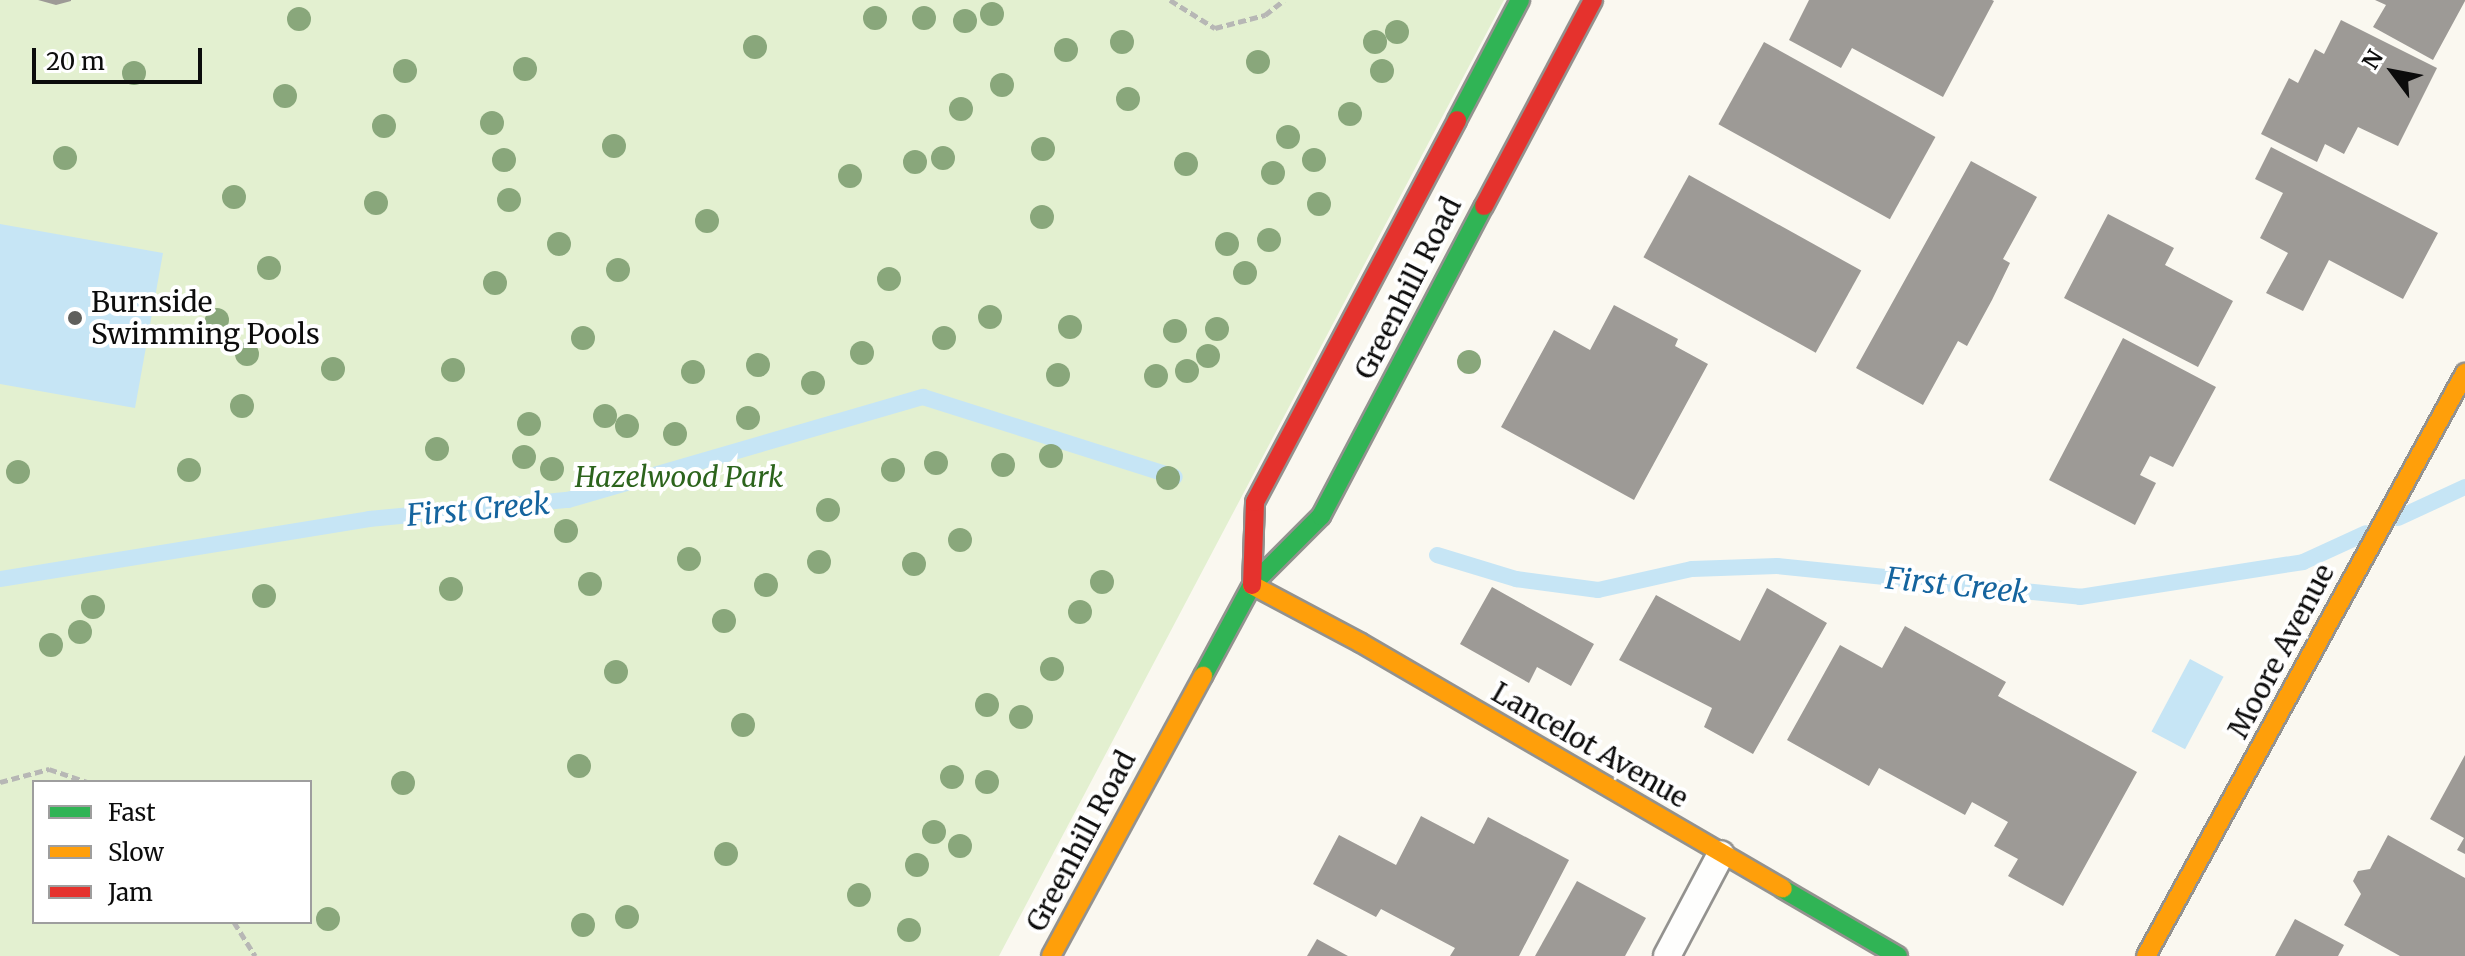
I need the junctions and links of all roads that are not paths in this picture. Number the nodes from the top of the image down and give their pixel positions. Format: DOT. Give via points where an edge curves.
graph roads {
  1 [pos="1520,0"];
  2 [pos="1593,0"];
  3 [pos="2465,373"];
  4 [pos="1252,585"];
  5 [pos="1721,854"];
  6 [pos="1051,956"];
  7 [pos="1667,956"];
  8 [pos="1898,956"];
  9 [pos="2146,956"];
  1 -- 4 [label="main road, Greenhill Road" via="1255,502"];
  2 -- 4 [label="main road, Greenhill Road" via="1321,516"];
  3 -- 9 [label="main road, Moore Avenue"];
  4 -- 5 [label="main road, Lancelot Avenue"];
  4 -- 6 [label="main road, Greenhill Road"];
  5 -- 7 [label="lane"];
  5 -- 8 [label="main road, Lancelot Avenue"];
}
